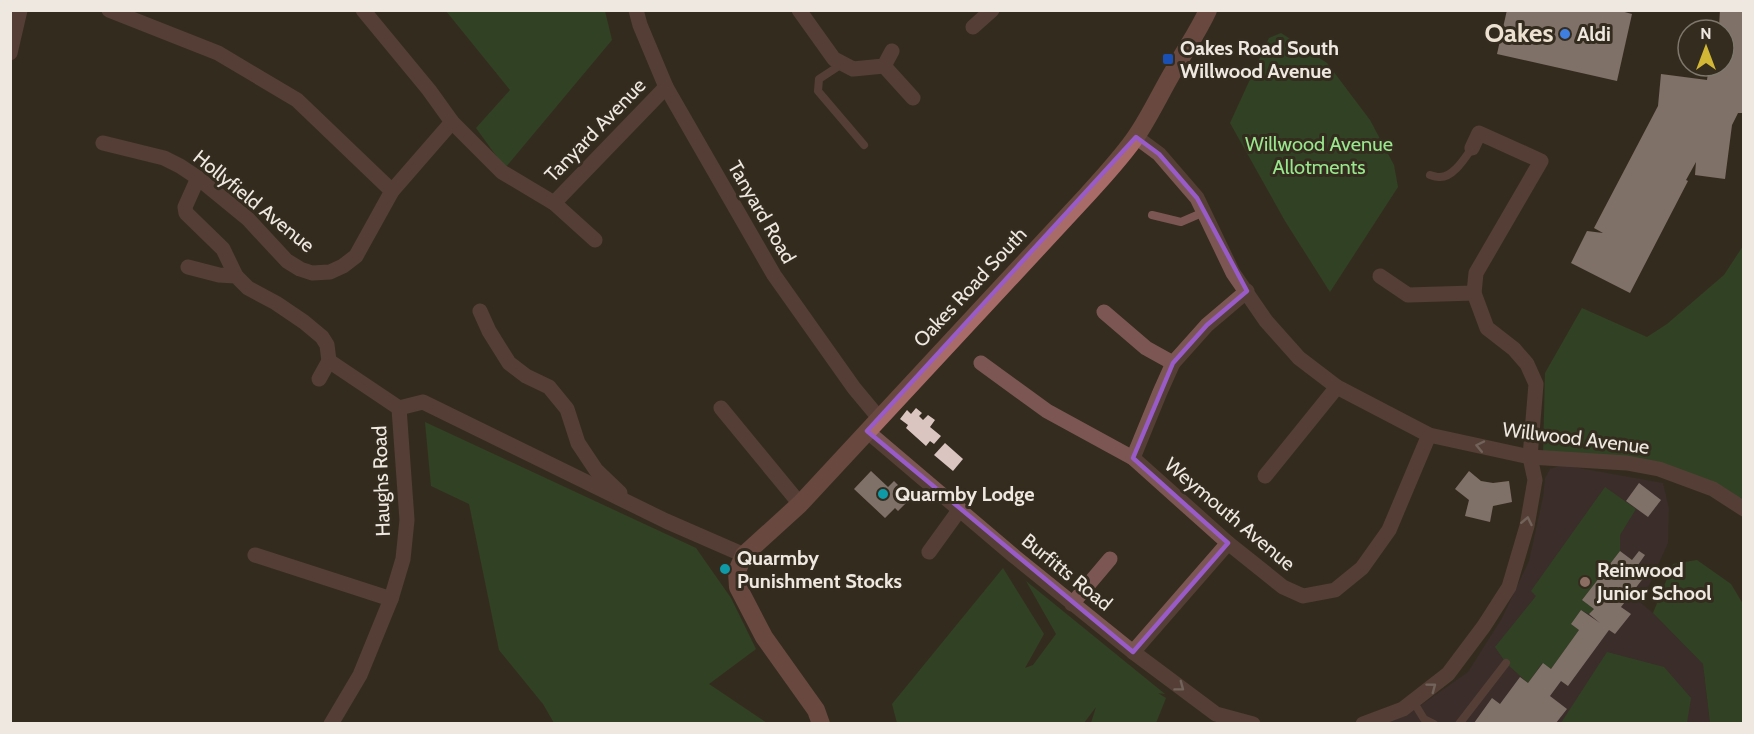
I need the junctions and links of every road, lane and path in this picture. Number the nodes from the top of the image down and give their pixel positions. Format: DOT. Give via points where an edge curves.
graph roads {
  1 [pos="20,10"];
  2 [pos="109,10"];
  3 [pos="363,10"];
  4 [pos="636,10"];
  5 [pos="799,10"];
  6 [pos="992,10"];
  7 [pos="1208,10"];
  8 [pos="973,27"];
  9 [pos="892,51"];
  10 [pos="10,53"];
  11 [pos="842,64"];
  12 [pos="884,66"];
  13 [pos="666,87"];
  14 [pos="913,98"];
  15 [pos="452,122"];
  16 [pos="1136,137"];
  17 [pos="103,143"];
  18 [pos="864,145"];
  19 [pos="1472,148"];
  20 [pos="1430,175"];
  21 [pos="198,178"];
  22 [pos="392,191"];
  23 [pos="554,203"];
  24 [pos="1204,212"];
  25 [pos="1152,215"];
  26 [pos="595,240"];
  27 [pos="188,267"];
  28 [pos="236,276"];
  29 [pos="1380,276"];
  30 [pos="1247,291"];
  31 [pos="1474,293"];
  32 [pos="480,311"];
  33 [pos="1104,312"];
  34 [pos="329,361"];
  35 [pos="981,363"];
  36 [pos="1173,363"];
  37 [pos="319,379"];
  38 [pos="1337,387"];
  39 [pos="399,408"];
  40 [pos="721,408"];
  41 [pos="873,425"];
  42 [pos="1429,435"];
  43 [pos="1530,457"];
  44 [pos="1133,458"];
  45 [pos="1265,476"];
  46 [pos="800,504"];
  47 [pos="960,509"];
  48 [pos="1743,509"];
  49 [pos="666,521"];
  50 [pos="1228,543"];
  51 [pos="929,552"];
  52 [pos="255,555"];
  53 [pos="1110,559"];
  54 [pos="740,563"];
  55 [pos="391,599"];
  56 [pos="1072,604"];
  57 [pos="1133,652"];
  58 [pos="1506,663"];
  59 [pos="1413,701"];
  60 [pos="331,723"];
  61 [pos="820,723"];
  62 [pos="1253,723"];
  63 [pos="1363,723"];
  64 [pos="1434,723"];
  65 [pos="1459,723"];
  1 -- 10 [label="street"];
  2 -- 22 [label="street" via="218,53 297,100"];
  3 -- 15 [label="street"];
  4 -- 13 [label="street, Tanyard Road"];
  5 -- 11 [label="street" via="834,59"];
  6 -- 8 [label="street"];
  7 -- 16 [label="street, Oakes Road South"];
  9 -- 12 [label="street"];
  11 -- 12 [label="street" via="853,69"];
  11 -- 18 [label="lane" via="819,79 818,91"];
  12 -- 14 [label="street"];
  13 -- 23 [label="street, Tanyard Avenue"];
  13 -- 41 [label="street, Tanyard Road" via="774,274 854,388"];
  15 -- 22 [label="street, Hollyfield Avenue"];
  15 -- 23 [label="street" via="502,172"];
  16 -- 24 [label="street, Willwood Avenue" via="1159,154 1197,198"];
  16 -- 41 [label="street, Oakes Road South"];
  17 -- 21 [label="street, Hollyfield Avenue" via="164,158"];
  19 -- 20 [label="lane" via="1446,177"];
  19 -- 31 [label="street" via="1479,133 1541,161 1476,273"];
  21 -- 22 [label="street, Hollyfield Avenue" via="248,219 287,261 312,273 330,272 356,256"];
  21 -- 28 [label="street" via="186,213 222,249"];
  23 -- 26 [label="street"];
  24 -- 25 [label="lane" via="1181,222"];
  24 -- 30 [label="street, Willwood Avenue" via="1233,273"];
  27 -- 28 [label="street"];
  28 -- 34 [label="street" via="322,337"];
  29 -- 31 [label="street" via="1408,296"];
  30 -- 36 [label="street" via="1207,325"];
  30 -- 38 [label="street, Willwood Avenue" via="1266,321 1299,358"];
  31 -- 43 [label="street" via="1487,328 1527,364 1536,384"];
  32 -- 49 [label="street, Haughs Road" via="509,363 549,387 567,409 578,443 596,470 617,491"];
  33 -- 36 [label="street" via="1146,348"];
  34 -- 37 [label="street"];
  34 -- 39 [label="street"];
  35 -- 44 [label="street, Weymouth Avenue" via="1047,411"];
  36 -- 44 [label="street"];
  38 -- 42 [label="street, Willwood Avenue"];
  38 -- 45 [label="street"];
  39 -- 49 [label="street, Haughs Road" via="423,402"];
  39 -- 55 [label="street, Haughs Road" via="407,520 403,559"];
  40 -- 46 [label="street"];
  41 -- 46 [label="street, Oakes Road South"];
  41 -- 47 [label="street, Burfitts Road"];
  43 -- 42 [label="street, Willwood Avenue, one-way"];
  42 -- 50 [label="street, Weymouth Avenue" via="1389,530 1362,568 1335,590 1303,596 1283,588"];
  43 -- 48 [label="street, Willwood Avenue" via="1659,469 1713,489"];
  59 -- 43 [label="street, one-way" via="1448,674 1509,587 1527,526 1535,480"];
  44 -- 50 [label="street, Weymouth Avenue"];
  46 -- 54 [label="street, Oakes Road South"];
  47 -- 51 [label="street"];
  47 -- 56 [label="street, Burfitts Road"];
  49 -- 54 [label="street, Haughs Road"];
  50 -- 57 [label="street"];
  52 -- 55 [label="street"];
  53 -- 56 [label="street"];
  54 -- 61 [label="street" via="738,587 764,637 816,710"];
  55 -- 60 [label="street, Haughs Road" via="360,675"];
  56 -- 57 [label="street, Burfitts Road"];
  57 -- 62 [label="street, Burfitts Road, one-way" via="1216,714"];
  58 -- 65 [label="lane"];
  59 -- 63 [label="street" via="1403,709"];
  59 -- 64 [label="lane" via="1424,719"];
}
